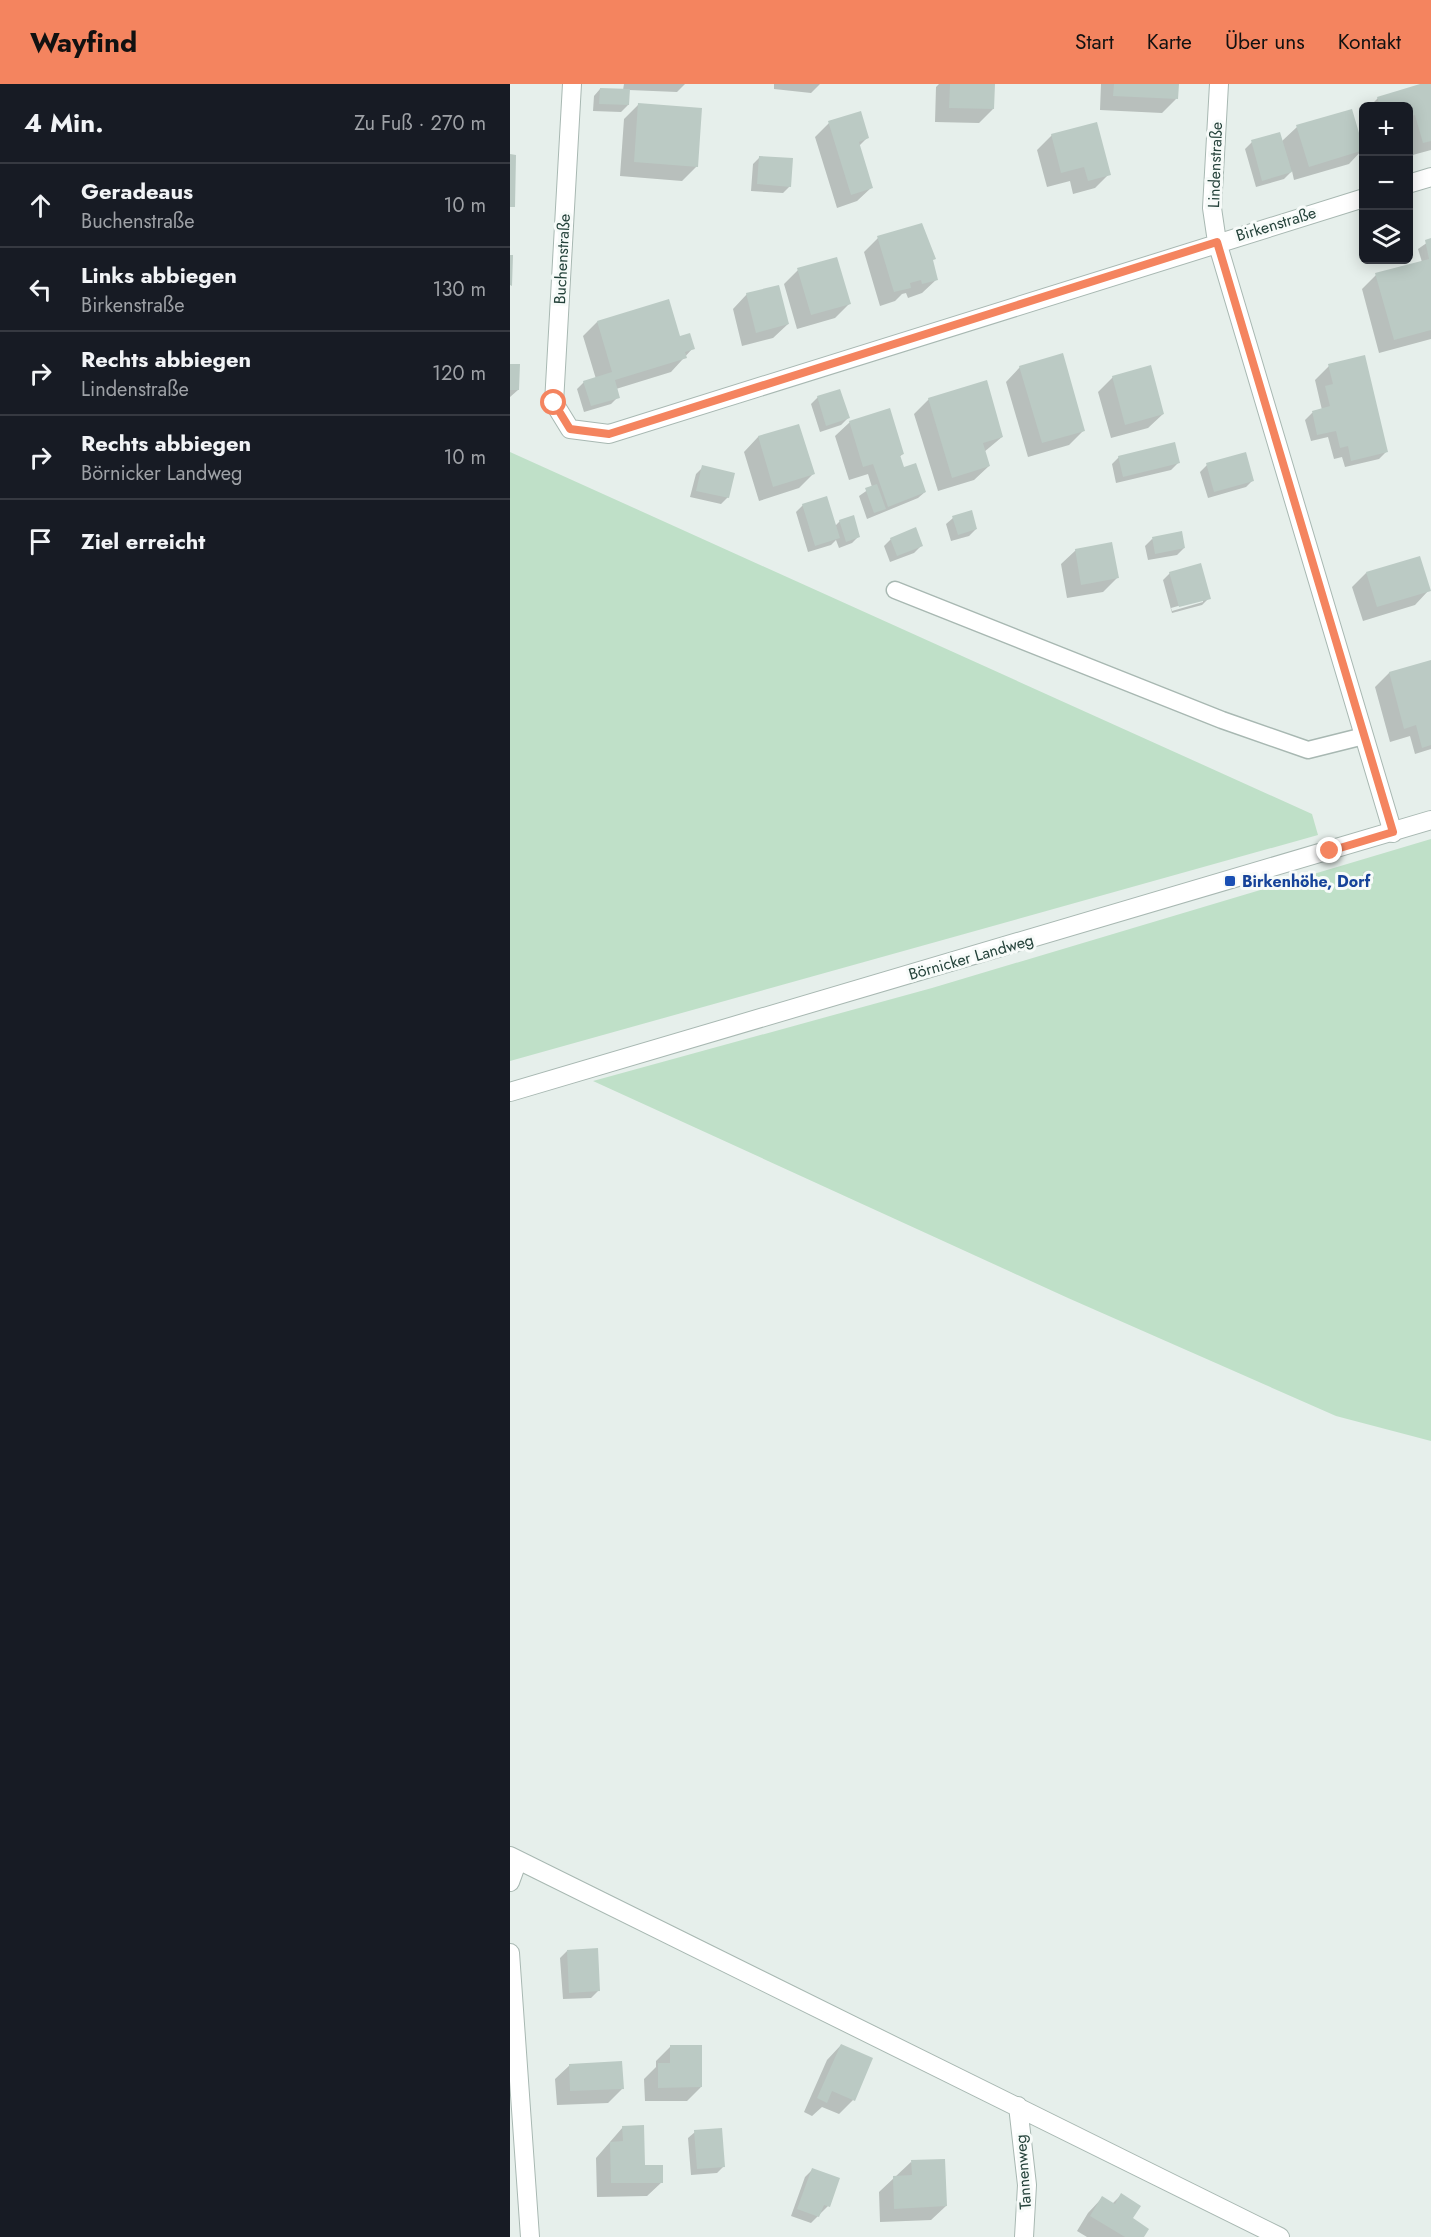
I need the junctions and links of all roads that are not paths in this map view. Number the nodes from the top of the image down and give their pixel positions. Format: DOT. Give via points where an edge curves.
graph roads {
  1 [pos="572,84"];
  2 [pos="1219,84"];
  3 [pos="1431,177"];
  4 [pos="1413,182"];
  5 [pos="1359,199"];
  6 [pos="1217,242"];
  7 [pos="570,429"];
  8 [pos="895,590"];
  9 [pos="1364,736"];
  10 [pos="1431,820"];
  11 [pos="1393,832"];
  12 [pos="510,1092"];
  13 [pos="514,1858"];
  14 [pos="510,1882"];
  15 [pos="510,1953"];
  16 [pos="1018,2106"];
  17 [pos="530,2237"];
  18 [pos="1024,2237"];
  19 [pos="1280,2237"];
  1 -- 7 [label="street, Buchenstraße" via="554,403"];
  2 -- 6 [label="street, Lindenstraße" via="1212,208"];
  3 -- 4 [label="street"];
  5 -- 6 [label="street, Birkenstraße"];
  6 -- 7 [label="street, Birkenstraße" via="609,434"];
  6 -- 9 [label="street, Lindenstraße"];
  8 -- 9 [label="lane" via="1222,720 1308,750"];
  9 -- 11 [label="street, Lindenstraße"];
  10 -- 11 [label="street, Börnicker Landweg"];
  11 -- 12 [label="street, Börnicker Landweg"];
  13 -- 14 [label="street"];
  13 -- 16 [label="street"];
  15 -- 17 [label="street"];
  16 -- 18 [label="street, Tannenweg" via="1027,2185"];
  16 -- 19 [label="street"];
}
